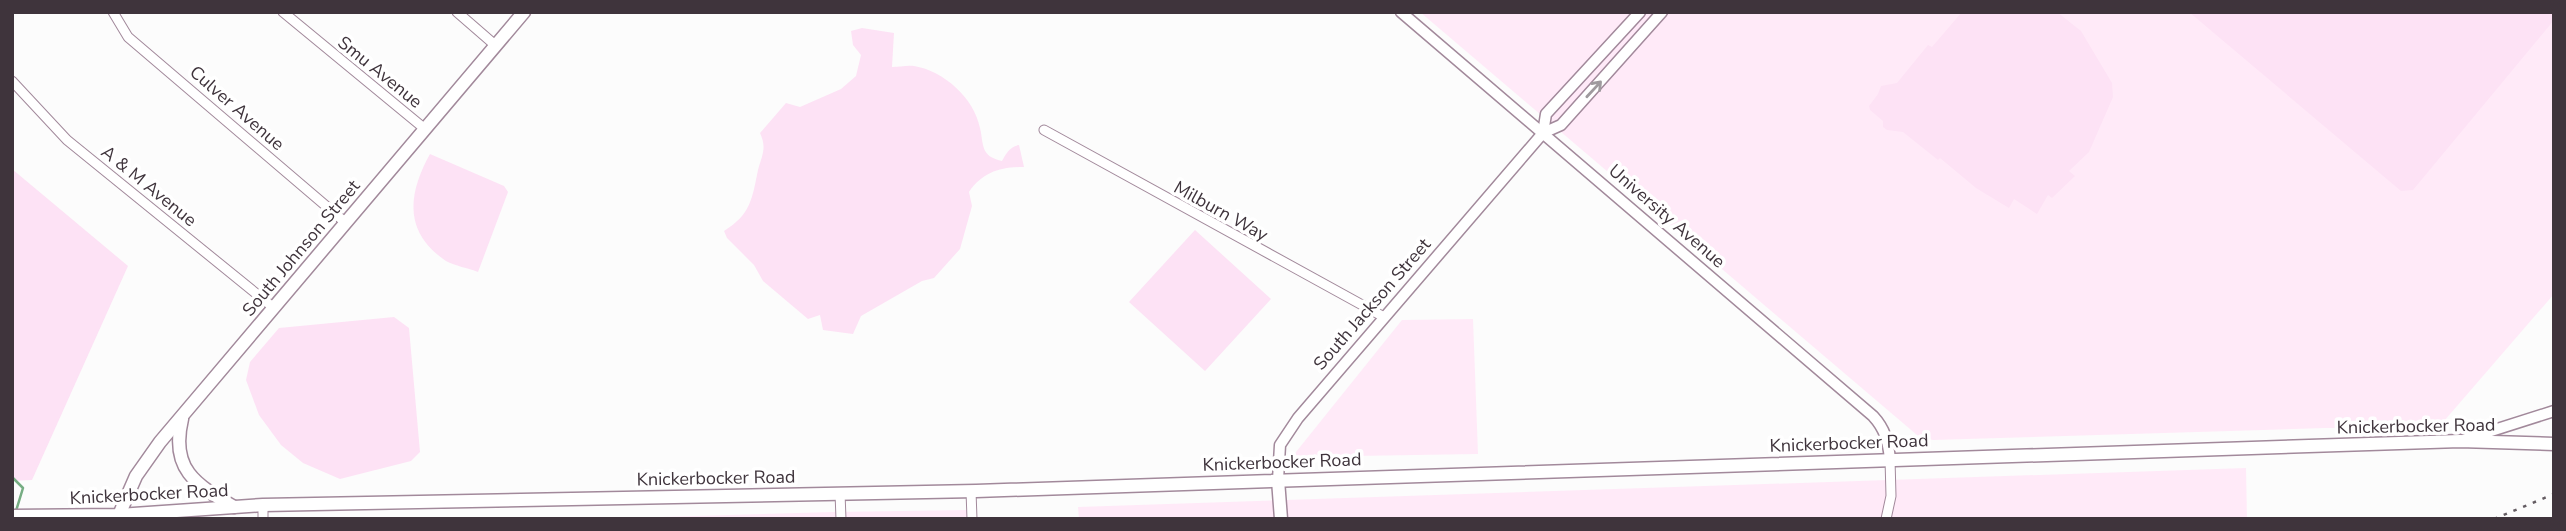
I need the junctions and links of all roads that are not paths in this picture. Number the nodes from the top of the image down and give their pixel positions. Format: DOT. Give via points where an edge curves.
graph roads {
  1 [pos="113,12"];
  2 [pos="283,12"];
  3 [pos="457,12"];
  4 [pos="524,12"];
  5 [pos="1401,12"];
  6 [pos="1640,12"];
  7 [pos="1662,12"];
  8 [pos="495,45"];
  9 [pos="12,80"];
  10 [pos="425,129"];
  11 [pos="1044,131"];
  12 [pos="1543,133"];
  13 [pos="346,223"];
  14 [pos="274,307"];
  15 [pos="1384,317"];
  16 [pos="2554,411"];
  17 [pos="184,414"];
  18 [pos="2460,441"];
  19 [pos="2554,444"];
  20 [pos="1889,459"];
  21 [pos="1278,480"];
  22 [pos="971,491"];
  23 [pos="840,493"];
  24 [pos="234,507"];
  25 [pos="263,512"];
  26 [pos="119,514"];
  27 [pos="12,516"];
  28 [pos="841,519"];
  29 [pos="972,519"];
  30 [pos="1281,519"];
  31 [pos="1886,519"];
  1 -- 13 [label="street, Culver Avenue" via="128,37"];
  2 -- 10 [label="street, Smu Avenue"];
  3 -- 8 [label="street"];
  4 -- 8 [label="main road, South Johnson Street"];
  5 -- 12 [label="street, University Avenue"];
  6 -- 12 [label="street, South Jackson Street" via="1546,114"];
  12 -- 7 [label="street, South Jackson Street, one-way" via="1560,125"];
  8 -- 10 [label="main road, South Johnson Street"];
  9 -- 14 [label="street, A & M Avenue" via="67,140"];
  10 -- 13 [label="main road, South Johnson Street"];
  11 -- 15 [label="street, Milburn Way"];
  12 -- 15 [label="street, South Jackson Street"];
  12 -- 20 [label="street, University Avenue" via="1873,416 1888,440"];
  13 -- 14 [label="main road, South Johnson Street"];
  14 -- 17 [label="main road, South Johnson Street"];
  15 -- 21 [label="street, South Jackson Street" via="1293,424 1280,445"];
  16 -- 18 [label="street"];
  17 -- 24 [label="main road" via="178,437 184,467 202,488"];
  17 -- 26 [label="main road, South Johnson Street" via="136,476"];
  18 -- 19 [label="main road, Knickerbocker Road"];
  18 -- 20 [label="main road, Knickerbocker Road"];
  20 -- 21 [label="main road, Knickerbocker Road"];
  20 -- 31 [label="street" via="1891,496"];
  21 -- 22 [label="main road, Knickerbocker Road"];
  21 -- 30 [label="main road, South Jackson Street"];
  22 -- 23 [label="main road, Knickerbocker Road"];
  22 -- 29 [label="street"];
  23 -- 25 [label="main road, Knickerbocker Road"];
  23 -- 28 [label="street"];
  24 -- 25 [label="main road, Knickerbocker Road"];
  24 -- 26 [label="main road, Knickerbocker Road"];
  26 -- 27 [label="main road, Knickerbocker Road"];
}
